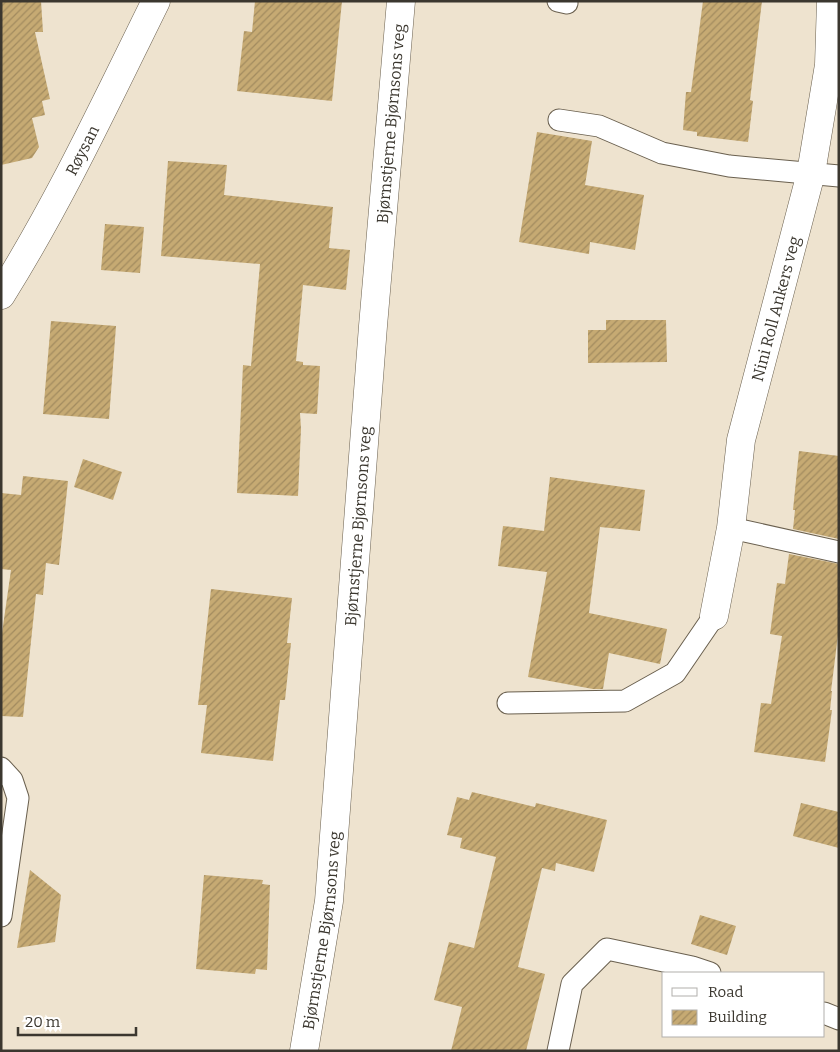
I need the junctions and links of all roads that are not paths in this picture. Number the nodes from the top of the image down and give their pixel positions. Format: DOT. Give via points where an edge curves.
graph roads {
  1 [pos="156,1"];
  2 [pos="401,1"];
  3 [pos="832,1"];
  4 [pos="559,120"];
  5 [pos="812,173"];
  6 [pos="839,176"];
  7 [pos="1,294"];
  8 [pos="731,528"];
  9 [pos="839,552"];
  10 [pos="714,616"];
  11 [pos="508,703"];
  12 [pos="1,768"];
  13 [pos="1,916"];
  14 [pos="707,972"];
  15 [pos="825,1013"];
  16 [pos="839,1019"];
  17 [pos="304,1051"];
  18 [pos="558,1051"];
  1 -- 7 [label="street, Røysan" via="38,234"];
  2 -- 17 [label="street, Bjørnstjerne Bjørnsons veg" via="329,901"];
  3 -- 5 [label="street, Nini Roll Ankers veg" via="829,65"];
  4 -- 5 [label="lane" via="599,126 662,153 729,166"];
  5 -- 6 [label="lane"];
  5 -- 8 [label="street, Nini Roll Ankers veg" via="741,440"];
  8 -- 9 [label="lane"];
  8 -- 10 [label="street, Nini Roll Ankers veg"];
  10 -- 11 [label="lane" via="675,673 625,701"];
  12 -- 13 [label="lane" via="12,780 18,798"];
  14 -- 18 [label="lane" via="607,949 572,984"];
  15 -- 16 [label="lane"];
}
